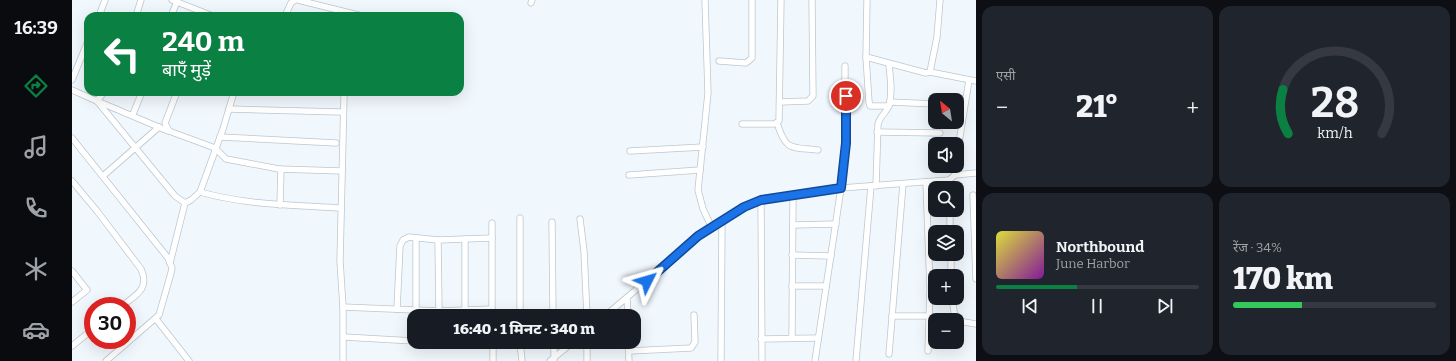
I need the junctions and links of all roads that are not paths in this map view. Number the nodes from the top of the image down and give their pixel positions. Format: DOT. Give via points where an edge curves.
graph roads {
  1 [pos="105,0"];
  2 [pos="142,0"];
  3 [pos="295,0"];
  4 [pos="298,0"];
  5 [pos="705,0"];
  6 [pos="752,0"];
  7 [pos="781,0"];
  8 [pos="812,0"];
  9 [pos="867,0"];
  10 [pos="940,0"];
  11 [pos="174,1"];
  12 [pos="100,12"];
  13 [pos="138,12"];
  14 [pos="172,12"];
  15 [pos="202,12"];
  16 [pos="287,12"];
  17 [pos="346,12"];
  18 [pos="84,51"];
  19 [pos="866,57"];
  20 [pos="718,62"];
  21 [pos="889,64"];
  22 [pos="845,66"];
  23 [pos="930,72"];
  24 [pos="72,80"];
  25 [pos="969,80"];
  26 [pos="976,81"];
  27 [pos="72,90"];
  28 [pos="964,94"];
  29 [pos="84,95"];
  30 [pos="86,96"];
  31 [pos="101,96"];
  32 [pos="140,96"];
  33 [pos="175,96"];
  34 [pos="233,96"];
  35 [pos="344,96"];
  36 [pos="97,101"];
  37 [pos="780,102"];
  38 [pos="889,104"];
  39 [pos="928,104"];
  40 [pos="229,109"];
  41 [pos="342,112"];
  42 [pos="133,114"];
  43 [pos="777,123"];
  44 [pos="742,124"];
  45 [pos="159,127"];
  46 [pos="169,131"];
  47 [pos="877,132"];
  48 [pos="940,134"];
  49 [pos="220,137"];
  50 [pos="72,138"];
  51 [pos="336,143"];
  52 [pos="703,147"];
  53 [pos="137,148"];
  54 [pos="215,148"];
  55 [pos="818,150"];
  56 [pos="630,151"];
  57 [pos="282,169"];
  58 [pos="700,170"];
  59 [pos="342,171"];
  60 [pos="976,173"];
  61 [pos="629,175"];
  62 [pos="955,175"];
  63 [pos="104,176"];
  64 [pos="949,180"];
  65 [pos="72,181"];
  66 [pos="926,182"];
  67 [pos="903,184"];
  68 [pos="874,186"];
  69 [pos="841,188"];
  70 [pos="200,192"];
  71 [pos="793,195"];
  72 [pos="973,196"];
  73 [pos="761,200"];
  74 [pos="185,203"];
  75 [pos="280,205"];
  76 [pos="340,208"];
  77 [pos="520,218"];
  78 [pos="580,218"];
  79 [pos="722,221"];
  80 [pos="552,222"];
  81 [pos="492,223"];
  82 [pos="836,224"];
  83 [pos="793,225"];
  84 [pos="712,228"];
  85 [pos="416,238"];
  86 [pos="492,238"];
  87 [pos="465,239"];
  88 [pos="438,240"];
  89 [pos="792,255"];
  90 [pos="831,256"];
  91 [pos="170,263"];
  92 [pos="72,271"];
  93 [pos="976,279"];
  94 [pos="792,286"];
  95 [pos="826,286"];
  96 [pos="132,297"];
  97 [pos="627,298"];
  98 [pos="72,302"];
  99 [pos="953,305"];
  100 [pos="343,307"];
  101 [pos="397,309"];
  102 [pos="416,309"];
  103 [pos="439,309"];
  104 [pos="466,309"];
  105 [pos="492,309"];
  106 [pos="520,309"];
  107 [pos="553,309"];
  108 [pos="587,309"];
  109 [pos="614,309"];
  110 [pos="628,309"];
  111 [pos="407,310"];
  112 [pos="929,313"];
  113 [pos="694,315"];
  114 [pos="892,316"];
  115 [pos="928,316"];
  116 [pos="156,319"];
  117 [pos="976,324"];
  118 [pos="84,336"];
  119 [pos="344,337"];
  120 [pos="792,338"];
  121 [pos="818,338"];
  122 [pos="761,339"];
  123 [pos="407,341"];
  124 [pos="72,346"];
  125 [pos="493,349"];
  126 [pos="521,349"];
  127 [pos="554,349"];
  128 [pos="565,349"];
  129 [pos="587,349"];
  130 [pos="928,349"];
  131 [pos="628,351"];
  132 [pos="928,352"];
  133 [pos="889,354"];
  134 [pos="187,360"];
  135 [pos="553,360"];
  136 [pos="106,361"];
  137 [pos="343,361"];
  138 [pos="493,361"];
  139 [pos="522,361"];
  140 [pos="587,361"];
  141 [pos="629,361"];
  142 [pos="721,361"];
  143 [pos="762,361"];
  144 [pos="815,361"];
  145 [pos="856,361"];
  1 -- 12 [label="street"];
  2 -- 13 [label="street"];
  3 -- 16 [label="street"];
  4 -- 17 [label="street"];
  5 -- 52 [label="street" via="708,93"];
  6 -- 20 [label="street" via="752,58 746,63"];
  7 -- 37 [label="street"];
  8 -- 37 [label="street" via="813,96 808,101"];
  9 -- 19 [label="street"];
  10 -- 23 [label="street" via="937,37"];
  11 -- 14 [label="street"];
  11 -- 15 [label="street"];
  18 -- 24 [label="street"];
  19 -- 21 [label="street"];
  19 -- 38 [label="street" via="870,106"];
  21 -- 23 [label="street"];
  21 -- 38 [label="street"];
  22 -- 69 [label="street" via="846,143"];
  23 -- 25 [label="street"];
  25 -- 26 [label="street"];
  25 -- 28 [label="street"];
  27 -- 29 [label="street"];
  30 -- 36 [label="street"];
  31 -- 36 [label="street"];
  32 -- 42 [label="street"];
  33 -- 46 [label="street" via="165,123"];
  34 -- 40 [label="street"];
  35 -- 41 [label="street"];
  36 -- 45 [label="street"];
  36 -- 53 [label="street"];
  37 -- 43 [label="street"];
  38 -- 39 [label="street"];
  38 -- 47 [label="street" via="881,116"];
  40 -- 41 [label="street"];
  40 -- 49 [label="street"];
  41 -- 59 [label="street"];
  43 -- 44 [label="street"];
  43 -- 55 [label="street" via="782,140 786,144 791,147"];
  45 -- 46 [label="street"];
  45 -- 53 [label="street"];
  46 -- 54 [label="street"];
  47 -- 48 [label="street"];
  47 -- 68 [label="street"];
  49 -- 51 [label="street"];
  49 -- 54 [label="street"];
  50 -- 63 [label="street"];
  52 -- 56 [label="street"];
  52 -- 58 [label="street"];
  53 -- 63 [label="street"];
  53 -- 74 [label="street" via="175,196"];
  54 -- 57 [label="street" via="226,159"];
  54 -- 70 [label="street"];
  57 -- 59 [label="street"];
  57 -- 75 [label="street"];
  58 -- 61 [label="street"];
  58 -- 84 [label="street" via="700,198"];
  59 -- 76 [label="street"];
  60 -- 62 [label="street"];
  62 -- 64 [label="street"];
  63 -- 91 [label="street"];
  64 -- 66 [label="street"];
  65 -- 96 [label="street" via="141,269 145,277 143,287"];
  66 -- 67 [label="street"];
  66 -- 112 [label="street"];
  67 -- 68 [label="street"];
  67 -- 114 [label="street"];
  68 -- 69 [label="street"];
  68 -- 145 [label="street"];
  69 -- 71 [label="street"];
  69 -- 82 [label="street"];
  70 -- 74 [label="street"];
  70 -- 75 [label="street" via="226,199"];
  71 -- 73 [label="street"];
  71 -- 83 [label="street"];
  72 -- 93 [label="street"];
  73 -- 79 [label="street"];
  73 -- 122 [label="street"];
  74 -- 91 [label="street"];
  75 -- 76 [label="street"];
  76 -- 100 [label="street"];
  77 -- 106 [label="street"];
  78 -- 108 [label="street"];
  79 -- 84 [label="street"];
  79 -- 142 [label="street"];
  80 -- 107 [label="street"];
  81 -- 86 [label="street"];
  82 -- 83 [label="street"];
  82 -- 90 [label="street"];
  83 -- 89 [label="street"];
  84 -- 97 [label="street" via="698,236"];
  85 -- 88 [label="street"];
  85 -- 101 [label="street" via="409,237 400,242"];
  85 -- 102 [label="street"];
  86 -- 87 [label="street"];
  86 -- 105 [label="street"];
  87 -- 88 [label="street"];
  87 -- 104 [label="street"];
  88 -- 103 [label="street"];
  89 -- 90 [label="street"];
  89 -- 94 [label="street"];
  90 -- 95 [label="street"];
  91 -- 116 [label="street" via="171,274"];
  92 -- 98 [label="street" via="87,290"];
  94 -- 95 [label="street"];
  94 -- 120 [label="street"];
  95 -- 121 [label="street"];
  97 -- 109 [label="street"];
  97 -- 110 [label="street"];
  99 -- 117 [label="street" via="955,318"];
  100 -- 101 [label="street"];
  100 -- 119 [label="street"];
  101 -- 111 [label="street"];
  113 -- 131 [label="street" via="695,342 691,348"];
  114 -- 115 [label="street"];
  114 -- 133 [label="street"];
  116 -- 134 [label="street"];
  116 -- 136 [label="street"];
  118 -- 124 [label="street"];
  119 -- 123 [label="street"];
  119 -- 137 [label="street"];
  120 -- 121 [label="street"];
  120 -- 122 [label="street"];
  121 -- 144 [label="street"];
  122 -- 143 [label="street"];
  125 -- 138 [label="street"];
  126 -- 139 [label="street"];
  127 -- 135 [label="street"];
  128 -- 135 [label="street"];
  129 -- 140 [label="street"];
  130 -- 132 [label="street"];
  131 -- 141 [label="street"];
}
